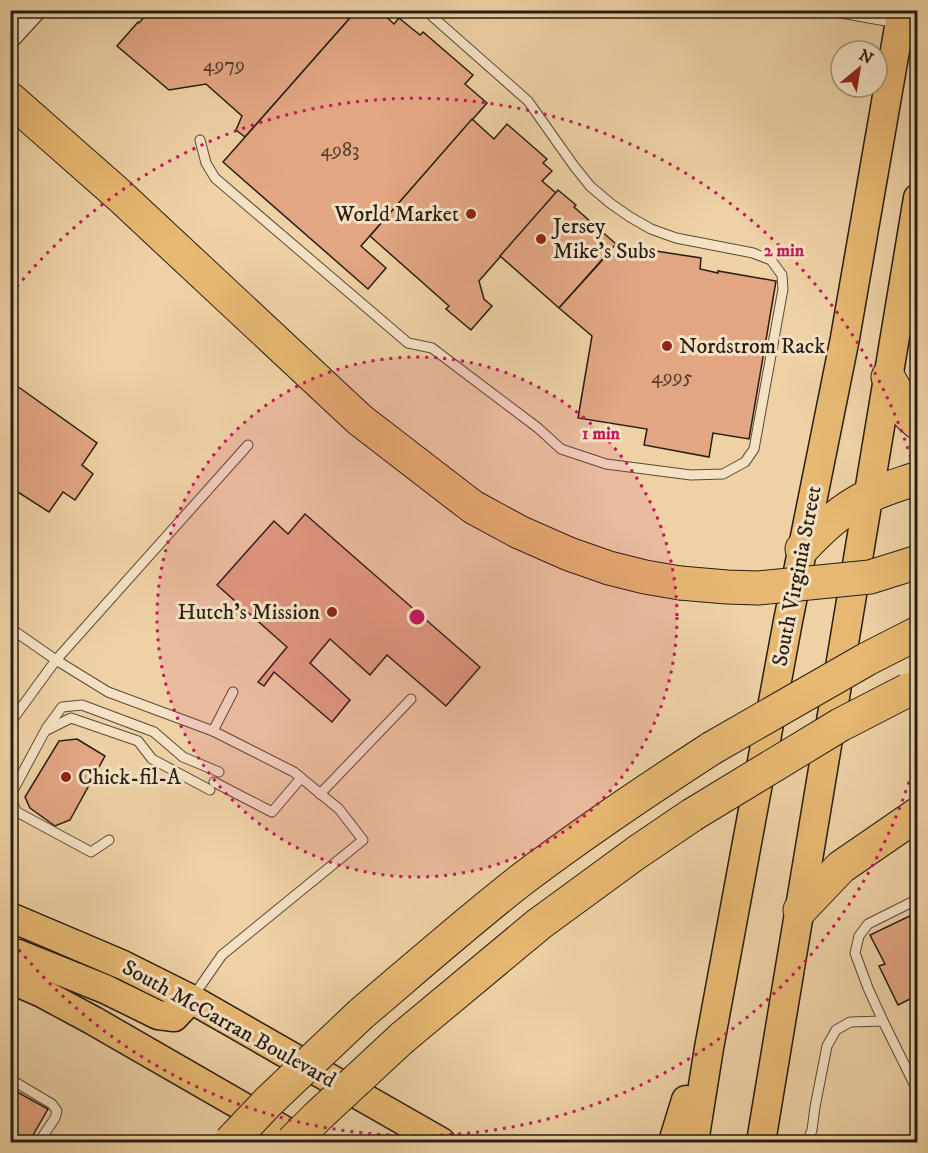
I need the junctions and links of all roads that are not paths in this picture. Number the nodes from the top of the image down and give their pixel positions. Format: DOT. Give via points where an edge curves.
graph roads {
  1 [pos="32,10"];
  2 [pos="425,10"];
  3 [pos="824,10"];
  4 [pos="906,20"];
  5 [pos="10,34"];
  6 [pos="10,99"];
  7 [pos="200,140"];
  8 [pos="918,198"];
  9 [pos="888,377"];
  10 [pos="918,423"];
  11 [pos="248,445"];
  12 [pos="918,478"];
  13 [pos="868,497"];
  14 [pos="802,549"];
  15 [pos="918,562"];
  16 [pos="10,628"];
  17 [pos="918,633"];
  18 [pos="56,660"];
  19 [pos="913,687"];
  20 [pos="232,692"];
  21 [pos="411,699"];
  22 [pos="10,723"];
  23 [pos="45,731"];
  24 [pos="213,731"];
  25 [pos="219,772"];
  26 [pos="301,778"];
  27 [pos="320,794"];
  28 [pos="10,798"];
  29 [pos="918,814"];
  30 [pos="109,840"];
  31 [pos="918,899"];
  32 [pos="800,910"];
  33 [pos="10,917"];
  34 [pos="10,954"];
  35 [pos="723,974"];
  36 [pos="10,979"];
  37 [pos="191,999"];
  38 [pos="883,1021"];
  39 [pos="10,1079"];
  40 [pos="918,1092"];
  41 [pos="440,1142"];
  42 [pos="39,1143"];
  43 [pos="230,1143"];
  44 [pos="292,1143"];
  45 [pos="304,1143"];
  46 [pos="673,1143"];
  47 [pos="694,1143"];
  48 [pos="761,1143"];
  49 [pos="807,1143"];
  1 -- 5 [label="main road"];
  2 -- 7 [label="lane" via="528,101 590,186 617,208 651,229 676,238 771,260 782,275 783,289 754,449 745,462 723,474 692,475 606,464 561,449 432,348 408,343 378,318 215,178"];
  3 -- 4 [label="lane"];
  4 -- 14 [label="main road, South Virginia Street"];
  6 -- 15 [label="highway, bridge" via="127,202 360,420 473,507 519,532 609,568 680,583 727,587 758,588 870,577"];
  8 -- 9 [label="main road"];
  9 -- 10 [label="highway" via="909,415"];
  9 -- 13 [label="main road"];
  11 -- 18 [label="lane"];
  12 -- 13 [label="highway"];
  13 -- 14 [label="highway" via="829,522"];
  13 -- 32 [label="main road"];
  14 -- 35 [label="main road, South Virginia Street"];
  16 -- 18 [label="lane"];
  17 -- 43 [label="highway, bridge" via="712,748 583,834 460,929 361,1014"];
  18 -- 22 [label="lane"];
  18 -- 24 [label="lane" via="108,692"];
  19 -- 44 [label="highway, bridge" via="840,725 692,814 539,924 402,1038"];
  20 -- 24 [label="lane"];
  21 -- 27 [label="lane"];
  23 -- 25 [label="lane" via="62,707 82,705 154,732 183,757"];
  23 -- 26 [label="lane" via="71,718 138,741 152,759 272,812"];
  23 -- 28 [label="lane"];
  24 -- 26 [label="lane"];
  26 -- 27 [label="lane"];
  27 -- 37 [label="lane" via="339,809 363,840 222,955"];
  28 -- 30 [label="lane" via="17,812 91,852"];
  29 -- 32 [label="highway" via="841,867"];
  31 -- 38 [label="lane" via="868,924 859,936 855,952"];
  32 -- 48 [label="main road"];
  33 -- 37 [label="main road, South McCarran Boulevard"];
  34 -- 37 [label="main road" via="105,989 158,1015 174,1017"];
  35 -- 46 [label="main road"];
  35 -- 47 [label="main road, South Virginia Street"];
  36 -- 45 [label="main road" via="94,1021"];
  37 -- 41 [label="main road, South McCarran Boulevard"];
  38 -- 40 [label="lane"];
  38 -- 49 [label="lane" via="849,1022 836,1030 827,1046"];
  39 -- 42 [label="lane" via="57,1111"];
}
